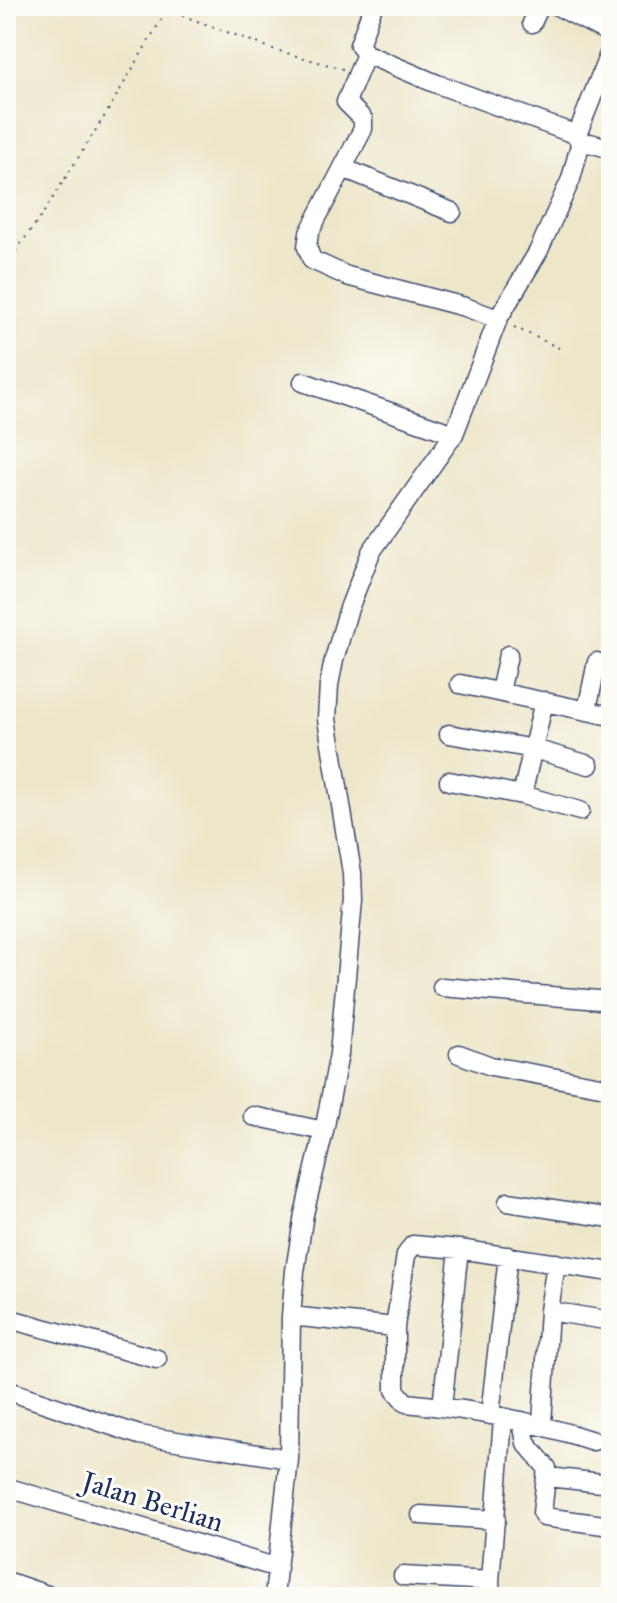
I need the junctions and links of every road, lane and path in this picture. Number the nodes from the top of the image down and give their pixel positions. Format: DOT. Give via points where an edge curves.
graph roads {
  1 [pos="373,6"];
  2 [pos="557,6"];
  3 [pos="167,8"];
  4 [pos="611,34"];
  5 [pos="611,49"];
  6 [pos="363,60"];
  7 [pos="578,140"];
  8 [pos="611,149"];
  9 [pos="343,168"];
  10 [pos="452,212"];
  11 [pos="6,264"];
  12 [pos="498,319"];
  13 [pos="559,348"];
  14 [pos="303,382"];
  15 [pos="454,434"];
  16 [pos="508,655"];
  17 [pos="597,662"];
  18 [pos="460,684"];
  19 [pos="500,692"];
  20 [pos="544,701"];
  21 [pos="587,710"];
  22 [pos="611,716"];
  23 [pos="449,734"];
  24 [pos="534,749"];
  25 [pos="589,765"];
  26 [pos="449,781"];
  27 [pos="522,795"];
  28 [pos="580,811"];
  29 [pos="442,987"];
  30 [pos="611,1001"];
  31 [pos="459,1054"];
  32 [pos="611,1088"];
  33 [pos="253,1116"];
  34 [pos="324,1131"];
  35 [pos="508,1202"];
  36 [pos="611,1218"];
  37 [pos="459,1249"];
  38 [pos="508,1256"];
  39 [pos="556,1263"];
  40 [pos="611,1272"];
  41 [pos="549,1311"];
  42 [pos="291,1316"];
  43 [pos="6,1318"];
  44 [pos="611,1321"];
  45 [pos="395,1327"];
  46 [pos="157,1359"];
  47 [pos="6,1390"];
  48 [pos="442,1407"];
  49 [pos="505,1418"];
  50 [pos="542,1424"];
  51 [pos="593,1441"];
  52 [pos="289,1459"];
  53 [pos="548,1477"];
  54 [pos="611,1484"];
  55 [pos="12,1489"];
  56 [pos="421,1515"];
  57 [pos="496,1520"];
  58 [pos="611,1526"];
  59 [pos="278,1568"];
  60 [pos="403,1576"];
  61 [pos="6,1581"];
  62 [pos="490,1589"];
  63 [pos="53,1597"];
  64 [pos="274,1597"];
  1 -- 6 [label="street" via="359,45"];
  2 -- 4 [label="street"];
  3 -- 6 [label="path" via="344,70"];
  3 -- 11 [label="path" via="109,109"];
  5 -- 7 [label="street"];
  6 -- 7 [label="street"];
  6 -- 9 [label="street" via="346,102 364,124"];
  7 -- 8 [label="street"];
  7 -- 12 [label="street" via="571,179 538,252"];
  9 -- 10 [label="street"];
  9 -- 12 [label="street" via="309,233 312,260 347,276"];
  12 -- 13 [label="path"];
  12 -- 15 [label="street"];
  14 -- 15 [label="street"];
  15 -- 34 [label="street" via="371,552 341,633 329,685 330,751 353,900 339,1054"];
  16 -- 19 [label="street"];
  17 -- 21 [label="street"];
  18 -- 19 [label="street"];
  19 -- 20 [label="street"];
  20 -- 21 [label="street"];
  20 -- 24 [label="street"];
  21 -- 22 [label="street"];
  23 -- 24 [label="street"];
  24 -- 25 [label="street"];
  24 -- 27 [label="street"];
  26 -- 27 [label="street"];
  27 -- 28 [label="street"];
  29 -- 30 [label="street"];
  31 -- 32 [label="street" via="491,1066"];
  33 -- 34 [label="street"];
  34 -- 42 [label="street" via="304,1214"];
  35 -- 36 [label="street"];
  37 -- 38 [label="street"];
  37 -- 45 [label="street" via="410,1248"];
  37 -- 48 [label="street"];
  38 -- 39 [label="street"];
  38 -- 49 [label="street"];
  39 -- 40 [label="street"];
  39 -- 41 [label="street"];
  41 -- 44 [label="street"];
  41 -- 50 [label="street"];
  42 -- 45 [label="street"];
  42 -- 52 [label="street"];
  43 -- 46 [label="street"];
  45 -- 48 [label="street" via="397,1395 406,1403"];
  47 -- 52 [label="street" via="139,1435"];
  48 -- 49 [label="street"];
  49 -- 50 [label="street"];
  49 -- 53 [label="street" via="544,1463"];
  49 -- 57 [label="street"];
  50 -- 51 [label="street"];
  52 -- 59 [label="street"];
  53 -- 54 [label="street"];
  53 -- 58 [label="street" via="544,1517"];
  55 -- 59 [label="street, Jalan Berlian"];
  56 -- 57 [label="street"];
  57 -- 62 [label="street"];
  59 -- 64 [label="street"];
  60 -- 62 [label="street"];
  61 -- 63 [label="street"];
}
